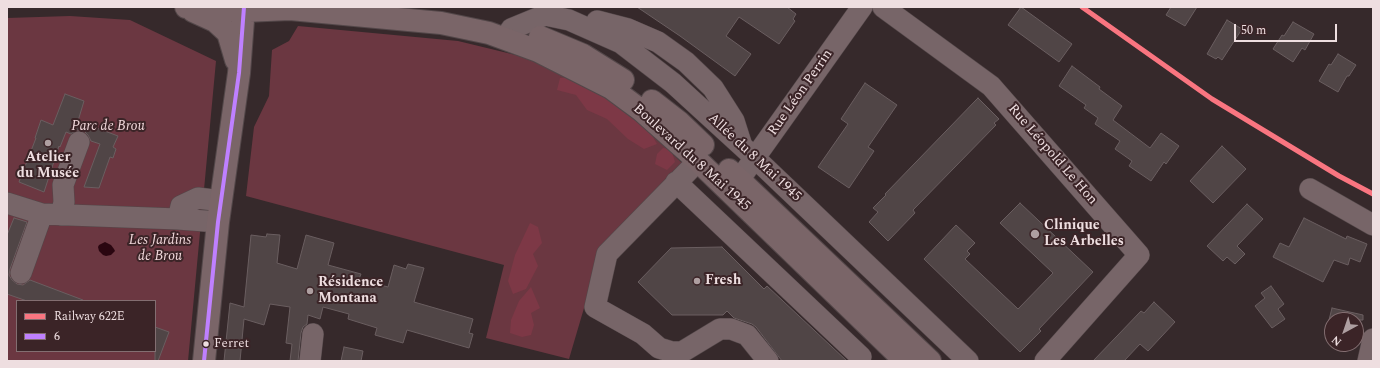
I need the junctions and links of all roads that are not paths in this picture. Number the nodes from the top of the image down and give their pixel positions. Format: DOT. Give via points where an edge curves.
graph roads {
  1 [pos="181,7"];
  2 [pos="186,7"];
  3 [pos="364,7"];
  4 [pos="862,7"];
  5 [pos="883,7"];
  6 [pos="244,9"];
  7 [pos="400,9"];
  8 [pos="511,29"];
  9 [pos="238,73"];
  10 [pos="79,142"];
  11 [pos="748,152"];
  12 [pos="698,161"];
  13 [pos="739,180"];
  14 [pos="676,182"];
  15 [pos="1310,189"];
  16 [pos="7,203"];
  17 [pos="220,211"];
  18 [pos="51,214"];
  19 [pos="1373,225"];
  20 [pos="21,273"];
  21 [pos="313,334"];
  22 [pos="1373,339"];
  23 [pos="869,344"];
  24 [pos="204,361"];
  25 [pos="310,361"];
  26 [pos="768,361"];
  27 [pos="905,361"];
  28 [pos="930,361"];
  29 [pos="968,361"];
  30 [pos="1045,361"];
  31 [pos="1368,361"];
  1 -- 9 [label="main road" via="215,21 228,33"];
  2 -- 6 [label="main road, Boulevard du 8 Mai 1945"];
  3 -- 7 [label="main road, Boulevard du 8 Mai 1945"];
  4 -- 11 [label="street, Rue Léon Perrin"];
  5 -- 30 [label="street, Rue Léopold Le Hon" via="991,86 1139,255"];
  6 -- 9 [label="main road"];
  6 -- 12 [label="main road, Boulevard du 8 Mai 1945" via="290,9 441,23 489,33 538,51 611,88 642,111"];
  7 -- 8 [label="main road, Boulevard du 8 Mai 1945" via="484,21"];
  8 -- 11 [label="street, Allée du 8 Mai 1945" via="545,15 568,20 622,43 673,83"];
  8 -- 13 [label="main road, Boulevard du 8 Mai 1945" via="542,37 583,54 638,90 679,122"];
  9 -- 17 [label="main road"];
  10 -- 18 [label="street" via="63,185 64,202"];
  11 -- 13 [label="street, Rue Léon Perrin"];
  11 -- 29 [label="street, Allée du 8 Mai 1945"];
  12 -- 14 [label="street"];
  12 -- 23 [label="main road, Boulevard du 8 Mai 1945"];
  13 -- 28 [label="main road, Boulevard du 8 Mai 1945"];
  14 -- 23 [label="street"];
  14 -- 26 [label="street" via="607,254 595,307 643,334 659,348 682,352 720,329 731,329 747,335"];
  15 -- 19 [label="street"];
  16 -- 18 [label="street"];
  17 -- 18 [label="street" via="178,219"];
  17 -- 24 [label="main road"];
  18 -- 20 [label="street"];
  21 -- 25 [label="street"];
  22 -- 31 [label="street"];
  23 -- 27 [label="main road, Boulevard du 8 Mai 1945"];
}
